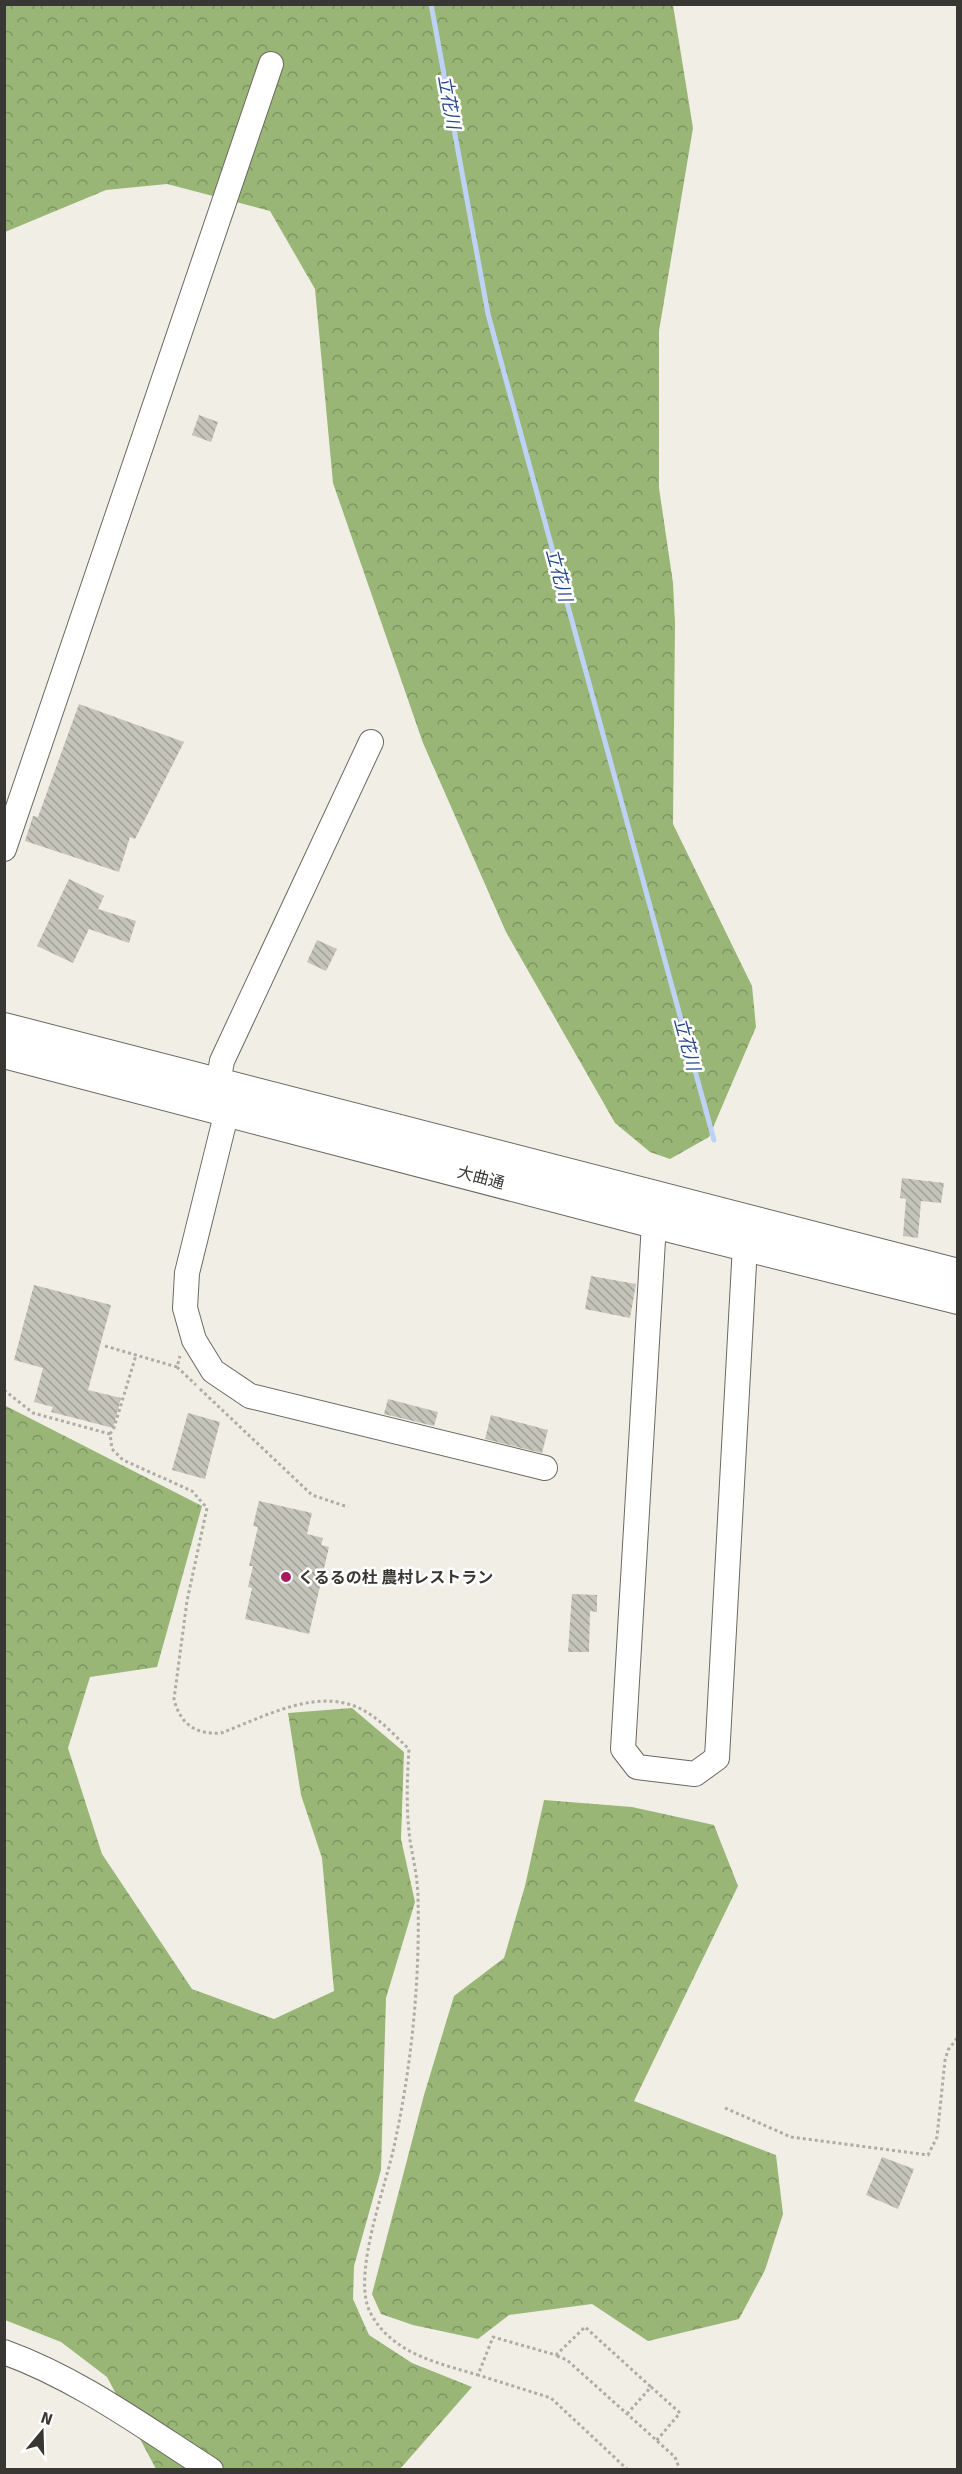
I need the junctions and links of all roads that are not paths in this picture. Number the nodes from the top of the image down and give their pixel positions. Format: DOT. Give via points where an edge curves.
graph roads {
  1 [pos="271,64"];
  2 [pos="371,742"];
  3 [pos="4,849"];
  4 [pos="4,1028"];
  5 [pos="4,1053"];
  6 [pos="222,1097"];
  7 [pos="654,1223"];
  8 [pos="745,1245"];
  9 [pos="957,1274"];
  10 [pos="957,1299"];
  11 [pos="545,1468"];
  12 [pos="4,2352"];
  13 [pos="211,2469"];
  1 -- 3 [label="street"];
  2 -- 6 [label="street" via="222,1061"];
  4 -- 6 [label="main road, 大曲通"];
  5 -- 6 [label="main road, 大曲通"];
  6 -- 7 [label="main road, 大曲通"];
  6 -- 9 [label="main road, 大曲通"];
  6 -- 11 [label="street" via="187,1273 185,1308 194,1340 213,1371 250,1396"];
  7 -- 8 [label="main road, 大曲通"];
  7 -- 8 [label="street" via="623,1749 637,1767 694,1774 717,1758"];
  8 -- 10 [label="main road, 大曲通"];
  12 -- 13 [label="street" via="87,2392"];
}
